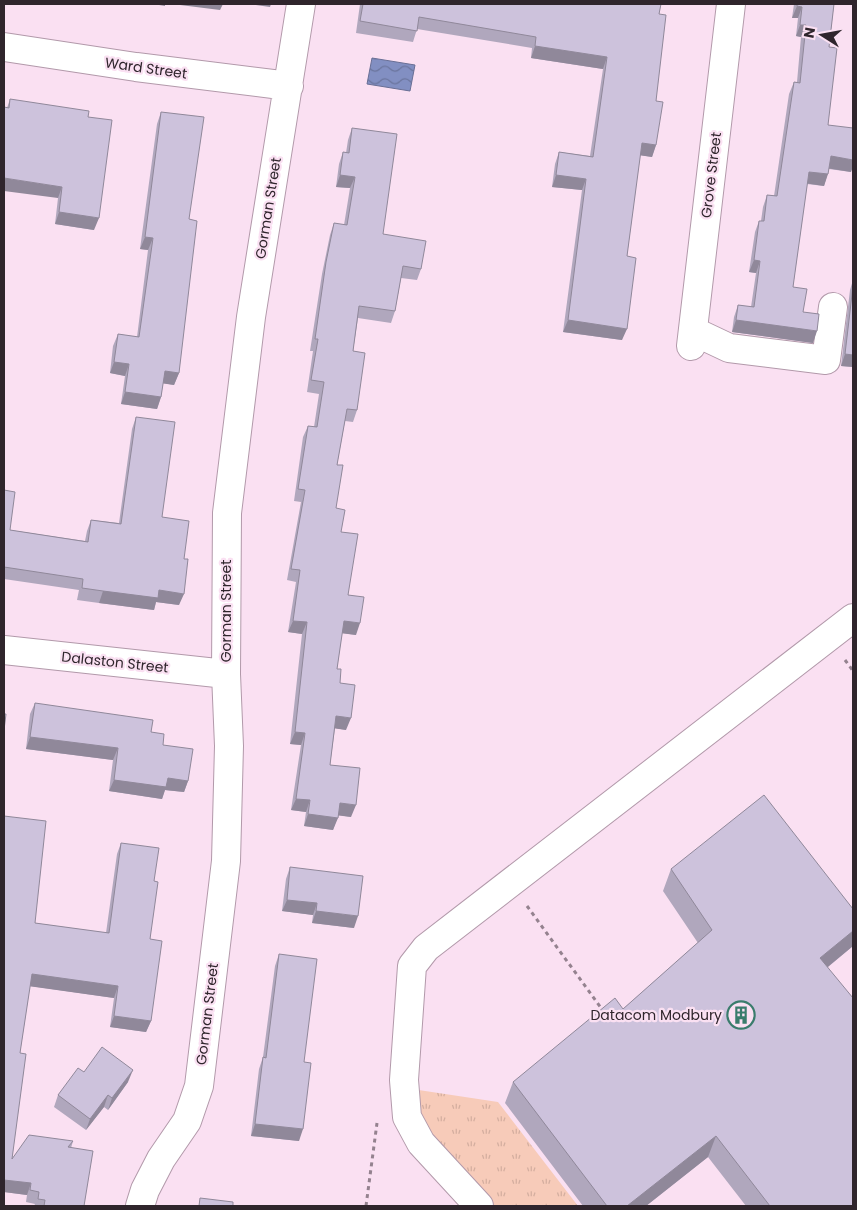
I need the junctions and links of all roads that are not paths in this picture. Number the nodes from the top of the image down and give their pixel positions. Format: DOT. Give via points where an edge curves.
graph roads {
  1 [pos="301,4"];
  2 [pos="731,4"];
  3 [pos="4,47"];
  4 [pos="289,86"];
  5 [pos="833,307"];
  6 [pos="853,618"];
  7 [pos="4,650"];
  8 [pos="226,674"];
  9 [pos="140,1206"];
  10 [pos="479,1206"];
  1 -- 4 [label="street, Gorman Street"];
  2 -- 5 [label="street, Grove Street" via="692,339 729,348 826,360"];
  3 -- 4 [label="street, Ward Street"];
  4 -- 8 [label="street, Gorman Street" via="251,317 227,513"];
  6 -- 10 [label="street" via="426,948 412,966 404,1080 407,1117 421,1143"];
  7 -- 8 [label="street, Dalaston Street"];
  8 -- 9 [label="street, Gorman Street" via="230,746 226,861 199,1086 187,1121 161,1159"];
}
